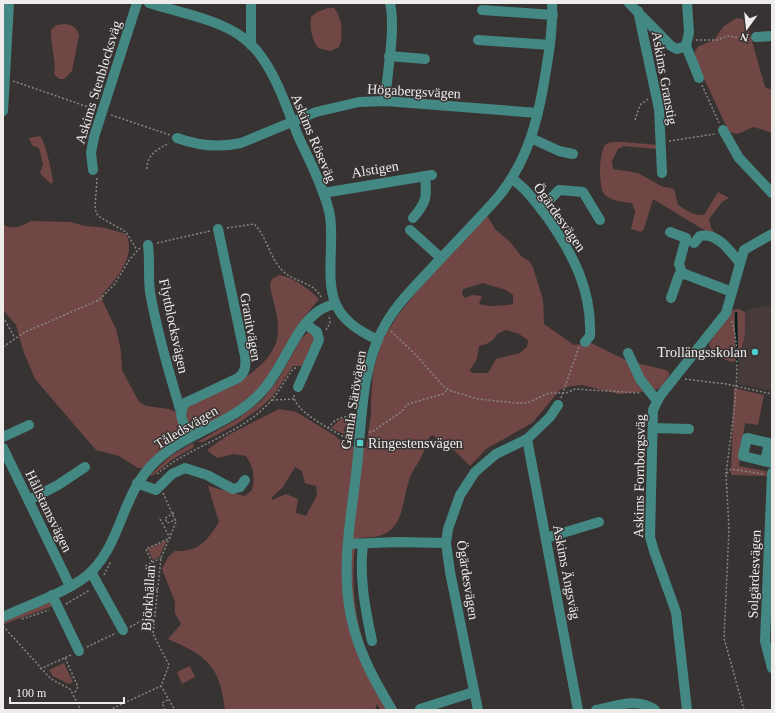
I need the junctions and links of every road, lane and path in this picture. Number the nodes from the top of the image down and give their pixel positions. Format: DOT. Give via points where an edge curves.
graph roads {
  1 [pos="9,3"];
  2 [pos="137,3"];
  3 [pos="149,3"];
  4 [pos="252,3"];
  5 [pos="390,3"];
  6 [pos="552,3"];
  7 [pos="629,3"];
  8 [pos="687,3"];
  9 [pos="482,10"];
  10 [pos="638,11"];
  11 [pos="553,15"];
  12 [pos="772,36"];
  13 [pos="756,37"];
  14 [pos="478,40"];
  15 [pos="687,44"];
  16 [pos="252,45"];
  17 [pos="550,45"];
  18 [pos="389,56"];
  19 [pos="425,60"];
  20 [pos="699,78"];
  21 [pos="5,80"];
  22 [pos="657,98"];
  23 [pos="385,101"];
  24 [pos="3,111"];
  25 [pos="102,112"];
  26 [pos="538,113"];
  27 [pos="635,120"];
  28 [pos="292,122"];
  29 [pos="723,132"];
  30 [pos="531,138"];
  31 [pos="173,140"];
  32 [pos="661,142"];
  33 [pos="573,154"];
  34 [pos="147,169"];
  35 [pos="92,170"];
  36 [pos="662,174"];
  37 [pos="512,179"];
  38 [pos="323,192"];
  39 [pos="772,193"];
  40 [pos="541,209"];
  41 [pos="414,218"];
  42 [pos="600,220"];
  43 [pos="218,229"];
  44 [pos="410,230"];
  45 [pos="670,232"];
  46 [pos="772,234"];
  47 [pos="694,243"];
  48 [pos="148,245"];
  49 [pos="137,250"];
  50 [pos="441,258"];
  51 [pos="740,263"];
  52 [pos="684,274"];
  53 [pos="732,292"];
  54 [pos="671,298"];
  55 [pos="330,306"];
  56 [pos="726,313"];
  57 [pos="3,317"];
  58 [pos="305,324"];
  59 [pos="384,326"];
  60 [pos="15,338"];
  61 [pos="378,340"];
  62 [pos="585,342"];
  63 [pos="318,343"];
  64 [pos="3,347"];
  65 [pos="628,353"];
  66 [pos="305,369"];
  67 [pos="676,377"];
  68 [pos="298,386"];
  69 [pos="736,386"];
  70 [pos="448,389"];
  71 [pos="627,391"];
  72 [pos="563,393"];
  73 [pos="772,394"];
  74 [pos="294,399"];
  75 [pos="272,400"];
  76 [pos="657,401"];
  77 [pos="558,405"];
  78 [pos="181,412"];
  79 [pos="358,419"];
  80 [pos="29,425"];
  81 [pos="370,427"];
  82 [pos="328,428"];
  83 [pos="652,428"];
  84 [pos="689,429"];
  85 [pos="197,434"];
  86 [pos="3,437"];
  87 [pos="346,438"];
  88 [pos="527,439"];
  89 [pos="3,448"];
  90 [pos="351,452"];
  91 [pos="85,467"];
  92 [pos="726,474"];
  93 [pos="155,476"];
  94 [pos="771,476"];
  95 [pos="245,480"];
  96 [pos="137,483"];
  97 [pos="156,490"];
  98 [pos="29,500"];
  99 [pos="174,513"];
  100 [pos="159,517"];
  101 [pos="176,520"];
  102 [pos="599,522"];
  103 [pos="167,523"];
  104 [pos="164,526"];
  105 [pos="170,538"];
  106 [pos="546,538"];
  107 [pos="446,543"];
  108 [pos="348,544"];
  109 [pos="363,544"];
  110 [pos="162,557"];
  111 [pos="112,560"];
  112 [pos="152,562"];
  113 [pos="91,572"];
  114 [pos="98,584"];
  115 [pos="70,586"];
  116 [pos="158,591"];
  117 [pos="52,595"];
  118 [pos="58,607"];
  119 [pos="155,613"];
  120 [pos="6,615"];
  121 [pos="145,619"];
  122 [pos="17,621"];
  123 [pos="3,627"];
  124 [pos="123,630"];
  125 [pos="153,634"];
  126 [pos="372,640"];
  127 [pos="79,651"];
  128 [pos="65,658"];
  129 [pos="772,668"];
  130 [pos="40,669"];
  131 [pos="161,686"];
  132 [pos="474,692"];
  133 [pos="74,694"];
  134 [pos="169,699"];
  135 [pos="81,710"];
  136 [pos="109,710"];
  137 [pos="165,710"];
  138 [pos="174,710"];
  139 [pos="392,710"];
  140 [pos="420,710"];
  141 [pos="478,710"];
  142 [pos="578,710"];
  143 [pos="596,710"];
  144 [pos="656,710"];
  145 [pos="687,710"];
  146 [pos="744,710"];
  1 -- 21 [label="street"];
  2 -- 25 [label="street, Askims Stenblocksväg"];
  3 -- 16 [label="street, Askims Röseväg" via="224,27 242,36"];
  4 -- 16 [label="street"];
  5 -- 18 [label="street" via="392,20"];
  6 -- 11 [label="street, Gamla Särövägen"];
  7 -- 10 [label="street"];
  8 -- 15 [label="street"];
  9 -- 11 [label="street"];
  10 -- 15 [label="street" via="671,46 678,49"];
  10 -- 22 [label="street, Askims Granstig"];
  11 -- 17 [label="street, Gamla Särövägen"];
  12 -- 13 [label="street"];
  13 -- 15 [label="path" via="748,39 728,36"];
  14 -- 17 [label="street"];
  15 -- 20 [label="street"];
  16 -- 28 [label="street, Askims Röseväg" via="269,68"];
  17 -- 26 [label="street, Gamla Särövägen"];
  18 -- 19 [label="street"];
  18 -- 23 [label="street"];
  20 -- 29 [label="path"];
  21 -- 24 [label="street"];
  21 -- 25 [label="path"];
  22 -- 27 [label="path" via="642,102"];
  22 -- 32 [label="street, Askims Granstig"];
  23 -- 26 [label="street, Högabergsvägen"];
  23 -- 28 [label="street, Högabergsvägen" via="344,105 316,112"];
  25 -- 31 [label="path"];
  25 -- 35 [label="street, Askims Stenblocksväg" via="92,146"];
  26 -- 30 [label="street, Gamla Särövägen"];
  28 -- 31 [label="street, Högabergsvägen" via="231,145 204,145"];
  28 -- 38 [label="street, Askims Röseväg"];
  29 -- 32 [label="path"];
  29 -- 39 [label="street" via="740,158"];
  30 -- 33 [label="street" via="559,151"];
  30 -- 37 [label="street, Gamla Särövägen"];
  31 -- 34 [label="path" via="153,152 148,159"];
  32 -- 36 [label="street, Askims Granstig"];
  35 -- 49 [label="path" via="98,180 95,209 98,216 126,232"];
  37 -- 40 [label="street, Ögärdesvägen"];
  37 -- 50 [label="street, Gamla Särövägen"];
  38 -- 41 [label="street, Alstigen" via="429,175 425,204"];
  38 -- 55 [label="street, Askims Röseväg" via="331,222"];
  40 -- 42 [label="street" via="559,190 583,192"];
  40 -- 62 [label="street, Ögärdesvägen" via="571,255 582,280 590,312 590,336"];
  43 -- 48 [label="path"];
  43 -- 55 [label="path" via="254,224 281,269 314,287"];
  43 -- 78 [label="street, Granitvägen" via="245,356 245,368 238,378 188,400"];
  44 -- 50 [label="street"];
  45 -- 52 [label="street" via="686,238 679,264 680,271"];
  46 -- 51 [label="street, Askims Fornborgsväg" via="746,248"];
  47 -- 51 [label="street" via="700,236 713,237 724,244"];
  48 -- 49 [label="path"];
  48 -- 78 [label="street, Flyttblocksvägen" via="153,304"];
  49 -- 60 [label="path" via="114,285 99,300"];
  50 -- 59 [label="street, Gamla Särövägen" via="399,304"];
  51 -- 53 [label="street, Askims Fornborgsväg"];
  52 -- 53 [label="street"];
  52 -- 54 [label="street" via="679,275"];
  53 -- 56 [label="street, Askims Fornborgsväg"];
  55 -- 58 [label="street, Tåledsvägen" via="315,313"];
  55 -- 61 [label="street, Askims Röseväg" via="352,325"];
  55 -- 63 [label="path" via="330,323"];
  56 -- 67 [label="street, Askims Fornborgsväg"];
  56 -- 69 [label="path" via="732,319 736,334"];
  57 -- 60 [label="path"];
  58 -- 63 [label="street" via="317,332"];
  58 -- 85 [label="street, Tåledsvägen" via="279,368 259,395 232,415"];
  59 -- 61 [label="street, Gamla Särövägen"];
  59 -- 70 [label="path"];
  60 -- 64 [label="path"];
  61 -- 79 [label="street, Gamla Särövägen"];
  62 -- 72 [label="path" via="582,342 578,349"];
  63 -- 66 [label="street"];
  65 -- 76 [label="street" via="640,379"];
  66 -- 68 [label="street"];
  66 -- 75 [label="path" via="293,369"];
  67 -- 69 [label="path"];
  67 -- 76 [label="street, Askims Fornborgsväg"];
  68 -- 74 [label="path"];
  69 -- 73 [label="path"];
  69 -- 92 [label="path"];
  70 -- 72 [label="path" via="478,399 516,403 531,402 549,393"];
  70 -- 81 [label="path" via="443,394 408,404 392,419 372,432 369,432"];
  71 -- 72 [label="path" via="575,388"];
  74 -- 75 [label="path"];
  74 -- 82 [label="path" via="300,408"];
  75 -- 93 [label="path" via="243,423 182,456"];
  76 -- 83 [label="street, Askims Fornborgsväg" via="653,410"];
  77 -- 88 [label="street, Ögärdesvägen" via="550,417"];
  78 -- 85 [label="street" via="186,427"];
  79 -- 82 [label="path" via="341,417"];
  79 -- 87 [label="path"];
  79 -- 108 [label="street, Gamla Särövägen"];
  80 -- 86 [label="street"];
  82 -- 87 [label="path"];
  83 -- 84 [label="street"];
  83 -- 145 [label="street, Askims Fornborgsväg" via="650,537 676,612"];
  85 -- 96 [label="street, Tåledsvägen" via="166,452"];
  87 -- 90 [label="path"];
  88 -- 106 [label="street, Askims Ängsväg"];
  88 -- 107 [label="street, Ögärdesvägen" via="496,454 475,473 456,503"];
  89 -- 98 [label="street, Hållstamsvägen"];
  91 -- 98 [label="street"];
  92 -- 94 [label="path" via="731,469"];
  92 -- 146 [label="path" via="729,530 724,638"];
  94 -- 129 [label="street, Solgärdesvägen" via="765,641"];
  95 -- 97 [label="street" via="240,488 233,489 193,469 180,469"];
  96 -- 97 [label="street"];
  96 -- 113 [label="street, Tåledsvägen" via="110,546"];
  97 -- 99 [label="path" via="166,495"];
  98 -- 115 [label="street, Hållstamsvägen"];
  99 -- 101 [label="path"];
  99 -- 103 [label="path" via="164,518"];
  100 -- 104 [label="path"];
  101 -- 103 [label="path"];
  101 -- 105 [label="path, Björkhällan"];
  102 -- 106 [label="street"];
  103 -- 104 [label="path"];
  104 -- 105 [label="path"];
  105 -- 110 [label="path, Björkhällan"];
  105 -- 112 [label="path" via="146,549"];
  106 -- 142 [label="street, Askims Ängsväg"];
  107 -- 109 [label="street"];
  107 -- 132 [label="street, Ögärdesvägen"];
  108 -- 109 [label="street"];
  108 -- 139 [label="street, Gamla Särövägen" via="347,589 354,630 365,661"];
  109 -- 126 [label="street" via="362,589"];
  110 -- 112 [label="path"];
  110 -- 116 [label="path, Björkhällan"];
  111 -- 114 [label="path"];
  112 -- 116 [label="path" via="145,566"];
  113 -- 114 [label="street"];
  113 -- 115 [label="street, Tåledsvägen"];
  114 -- 118 [label="path" via="78,598"];
  114 -- 124 [label="street"];
  115 -- 117 [label="street, Tåledsvägen"];
  116 -- 119 [label="path, Björkhällan"];
  117 -- 118 [label="street"];
  117 -- 120 [label="street, Tåledsvägen"];
  118 -- 122 [label="path"];
  118 -- 127 [label="street" via="69,622"];
  119 -- 121 [label="path"];
  119 -- 125 [label="path, Björkhällan"];
  120 -- 123 [label="path"];
  121 -- 124 [label="path"];
  121 -- 125 [label="path"];
  123 -- 130 [label="path"];
  124 -- 127 [label="path"];
  125 -- 131 [label="path, Björkhällan" via="169,665"];
  127 -- 128 [label="path"];
  128 -- 130 [label="path"];
  128 -- 133 [label="path" via="78,687"];
  130 -- 133 [label="path"];
  131 -- 134 [label="path"];
  131 -- 136 [label="path"];
  132 -- 140 [label="street"];
  132 -- 141 [label="street, Ögärdesvägen"];
  133 -- 135 [label="path"];
  134 -- 137 [label="path" via="162,703"];
  134 -- 138 [label="path"];
  143 -- 144 [label="street" via="638,702"];
}
